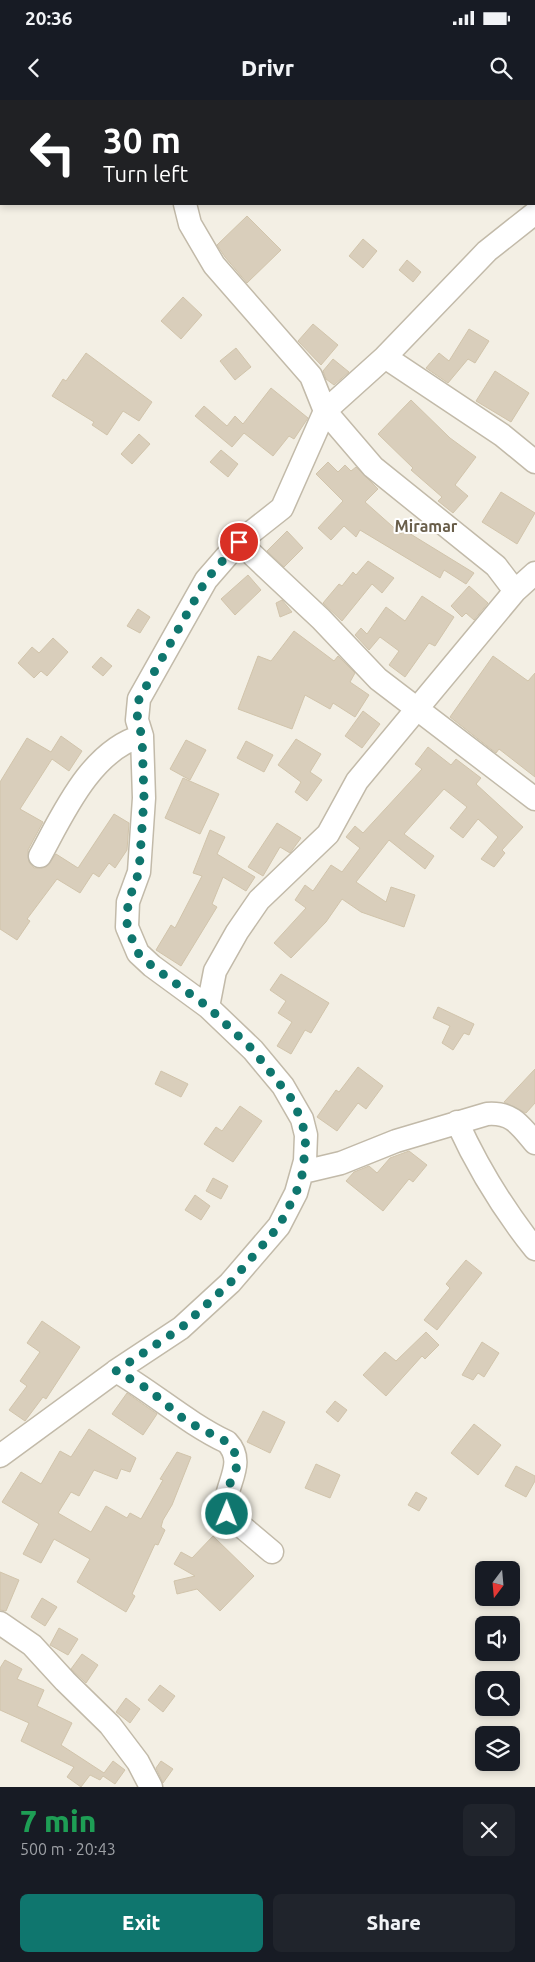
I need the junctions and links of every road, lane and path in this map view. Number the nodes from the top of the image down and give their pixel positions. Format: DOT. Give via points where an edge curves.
graph roads {
  1 [pos="185,205"];
  2 [pos="535,214"];
  3 [pos="385,357"];
  4 [pos="325,410"];
  5 [pos="535,462"];
  6 [pos="239,542"];
  7 [pos="535,573"];
  8 [pos="515,591"];
  9 [pos="418,709"];
  10 [pos="142,736"];
  11 [pos="535,799"];
  12 [pos="40,856"];
  13 [pos="208,1007"];
  14 [pos="457,1122"];
  15 [pos="535,1143"];
  16 [pos="303,1172"];
  17 [pos="535,1248"];
  18 [pos="116,1371"];
  19 [pos="0,1456"];
  20 [pos="272,1552"];
  21 [pos="0,1623"];
  22 [pos="151,1787"];
  1 -- 4 [label="street" via="190,224 214,265 311,376"];
  2 -- 3 [label="street" via="487,251"];
  3 -- 4 [label="street"];
  3 -- 5 [label="street"];
  4 -- 6 [label="street" via="282,508"];
  4 -- 8 [label="street" via="373,467 496,566"];
  6 -- 9 [label="street" via="321,619 378,679"];
  6 -- 10 [label="street" via="206,580 139,699 137,720"];
  7 -- 8 [label="street"];
  8 -- 9 [label="street"];
  9 -- 11 [label="street"];
  9 -- 13 [label="street" via="357,782 328,834 259,900 215,971"];
  10 -- 12 [label="street" via="127,742 94,766 75,792"];
  10 -- 13 [label="street" via="144,798 139,872 128,902 127,927 138,953"];
  13 -- 16 [label="street" via="253,1050 294,1102 306,1135"];
  14 -- 15 [label="street" via="487,1114 504,1114 521,1126"];
  14 -- 16 [label="street" via="341,1163"];
  14 -- 17 [label="street" via="475,1162 497,1198"];
  16 -- 18 [label="street" via="279,1226 230,1283 181,1328"];
  18 -- 19 [label="street"];
  18 -- 20 [label="street" via="148,1389 186,1421 227,1442 237,1457 237,1466 224,1505 227,1514"];
  21 -- 22 [label="street" via="32,1645 110,1725 138,1762"];
}
